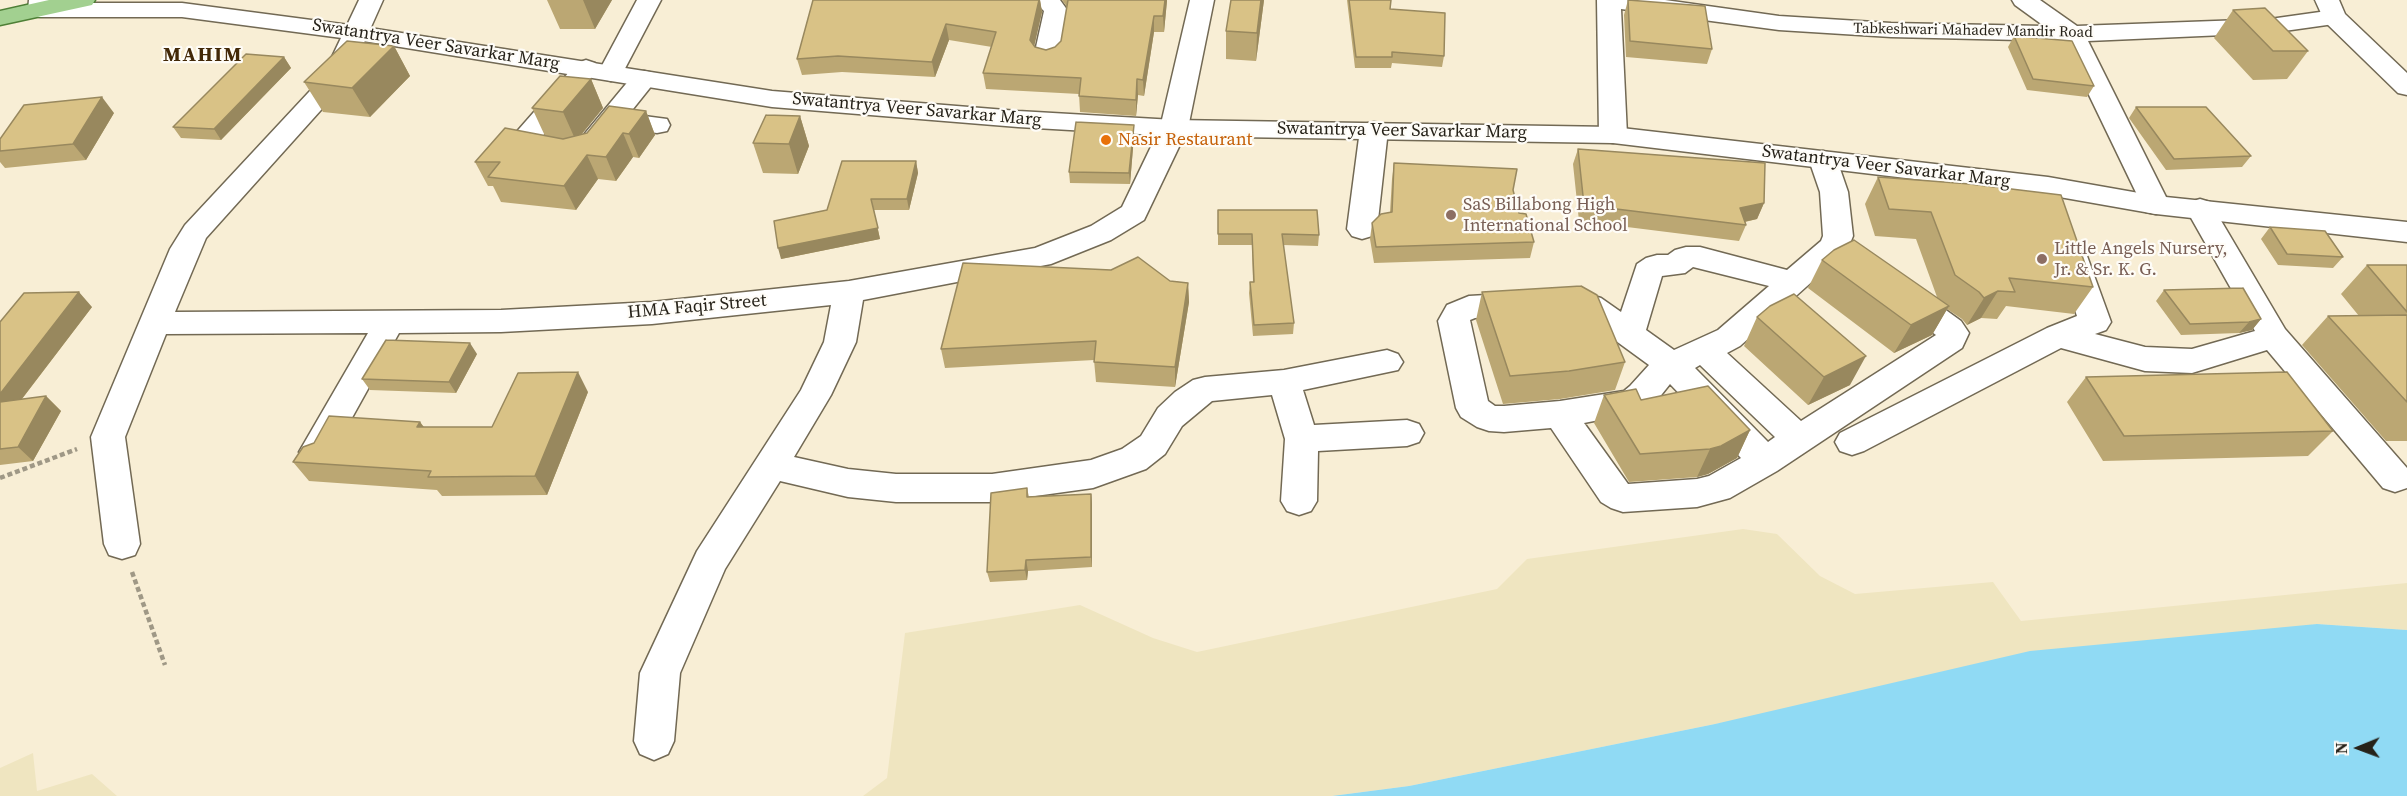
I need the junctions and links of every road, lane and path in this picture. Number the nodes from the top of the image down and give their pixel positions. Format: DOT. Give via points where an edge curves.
graph roads {
  1 [pos="83,0"];
  2 [pos="371,0"];
  3 [pos="649,0"];
  4 [pos="1039,0"];
  5 [pos="1202,0"];
  6 [pos="1610,0"];
  7 [pos="2024,0"];
  8 [pos="40,5"];
  9 [pos="2331,9"];
  10 [pos="0,18"];
  11 [pos="357,33"];
  12 [pos="2072,34"];
  13 [pos="1047,56"];
  14 [pos="598,71"];
  15 [pos="651,80"];
  16 [pos="2407,87"];
  17 [pos="625,122"];
  18 [pos="657,125"];
  19 [pos="1174,128"];
  20 [pos="1374,130"];
  21 [pos="1613,135"];
  22 [pos="1823,160"];
  23 [pos="560,162"];
  24 [pos="2048,186"];
  25 [pos="2156,205"];
  26 [pos="2200,209"];
  27 [pos="1362,230"];
  28 [pos="2407,232"];
  29 [pos="1883,281"];
  30 [pos="1784,290"];
  31 [pos="849,292"];
  32 [pos="1801,320"];
  33 [pos="389,323"];
  34 [pos="153,324"];
  35 [pos="1630,333"];
  36 [pos="2058,336"];
  37 [pos="2274,337"];
  38 [pos="1704,350"];
  39 [pos="1387,362"];
  40 [pos="1672,365"];
  41 [pos="1852,365"];
  42 [pos="1284,382"];
  43 [pos="1878,388"];
  44 [pos="1560,414"];
  45 [pos="1407,433"];
  46 [pos="108,437"];
  47 [pos="1302,439"];
  48 [pos="1799,440"];
  49 [pos="1852,442"];
  50 [pos="316,452"];
  51 [pos="1765,461"];
  52 [pos="771,465"];
  53 [pos="0,478"];
  54 [pos="2395,478"];
  55 [pos="1299,501"];
  56 [pos="122,544"];
  57 [pos="165,665"];
  58 [pos="654,741"];
  1 -- 8 [label="main road"];
  2 -- 11 [label="street"];
  3 -- 14 [label="street"];
  4 -- 13 [label="street" via="1050,3 1056,11"];
  5 -- 19 [label="street, HMA Faqir Street"];
  6 -- 12 [label="street, Tabkeshwari Mahadev Mandir Road" via="1833,28"];
  6 -- 21 [label="street"];
  7 -- 12 [label="street"];
  8 -- 10 [label="main road"];
  8 -- 11 [label="street, Swatantrya Veer Savarkar Marg" via="182,10"];
  9 -- 12 [label="street, Tabkeshwari Mahadev Mandir Road" via="2270,27"];
  9 -- 16 [label="street"];
  11 -- 14 [label="street, Swatantrya Veer Savarkar Marg"];
  11 -- 34 [label="street" via="333,81 195,232"];
  12 -- 25 [label="street"];
  14 -- 15 [label="street, Swatantrya Veer Savarkar Marg"];
  14 -- 15 [label="street" via="522,143 574,152 585,150"];
  15 -- 17 [label="street"];
  15 -- 19 [label="street, Swatantrya Veer Savarkar Marg" via="772,99 1018,120"];
  17 -- 18 [label="street"];
  17 -- 23 [label="street" via="591,164"];
  19 -- 20 [label="street, Swatantrya Veer Savarkar Marg"];
  19 -- 31 [label="street, HMA Faqir Street" via="1134,213 1101,233 1040,257"];
  20 -- 21 [label="street, Swatantrya Veer Savarkar Marg"];
  20 -- 27 [label="street"];
  21 -- 22 [label="street, Swatantrya Veer Savarkar Marg"];
  22 -- 24 [label="street, Swatantrya Veer Savarkar Marg"];
  22 -- 30 [label="street" via="1834,192 1838,236 1844,253"];
  24 -- 25 [label="street, Swatantrya Veer Savarkar Marg"];
  24 -- 36 [label="street" via="2095,322"];
  25 -- 26 [label="street, Swatantrya Veer Savarkar Marg"];
  26 -- 28 [label="street, Swatantrya Veer Savarkar Marg"];
  26 -- 37 [label="street"];
  29 -- 43 [label="street" via="1953,333 1951,340"];
  30 -- 32 [label="street"];
  30 -- 35 [label="street" via="1700,256 1686,257 1674,267 1657,265 1648,271"];
  30 -- 38 [label="street" via="1729,339"];
  31 -- 33 [label="street, HMA Faqir Street" via="652,313"];
  31 -- 52 [label="street" via="840,342 815,395"];
  33 -- 34 [label="street, HMA Faqir Street"];
  33 -- 50 [label="street"];
  34 -- 46 [label="street"];
  35 -- 40 [label="street"];
  35 -- 44 [label="street" via="1590,306 1574,302 1469,308 1458,313 1454,321 1473,408 1489,418"];
  36 -- 37 [label="street" via="2145,359 2192,361"];
  36 -- 49 [label="street"];
  37 -- 54 [label="street"];
  38 -- 40 [label="street"];
  38 -- 48 [label="street"];
  39 -- 42 [label="street"];
  40 -- 44 [label="street" via="1632,402"];
  40 -- 51 [label="street"];
  41 -- 43 [label="street"];
  42 -- 47 [label="street"];
  42 -- 52 [label="street" via="1205,389 1170,417 1153,445 1134,459 1093,474 992,488 896,488 848,483"];
  43 -- 48 [label="street"];
  44 -- 51 [label="street" via="1613,492 1623,498 1718,488"];
  45 -- 47 [label="street"];
  46 -- 53 [label="path"];
  46 -- 56 [label="street"];
  47 -- 55 [label="street"];
  48 -- 51 [label="street"];
  52 -- 58 [label="street" via="710,562 660,673"];
  56 -- 57 [label="path"];
}
